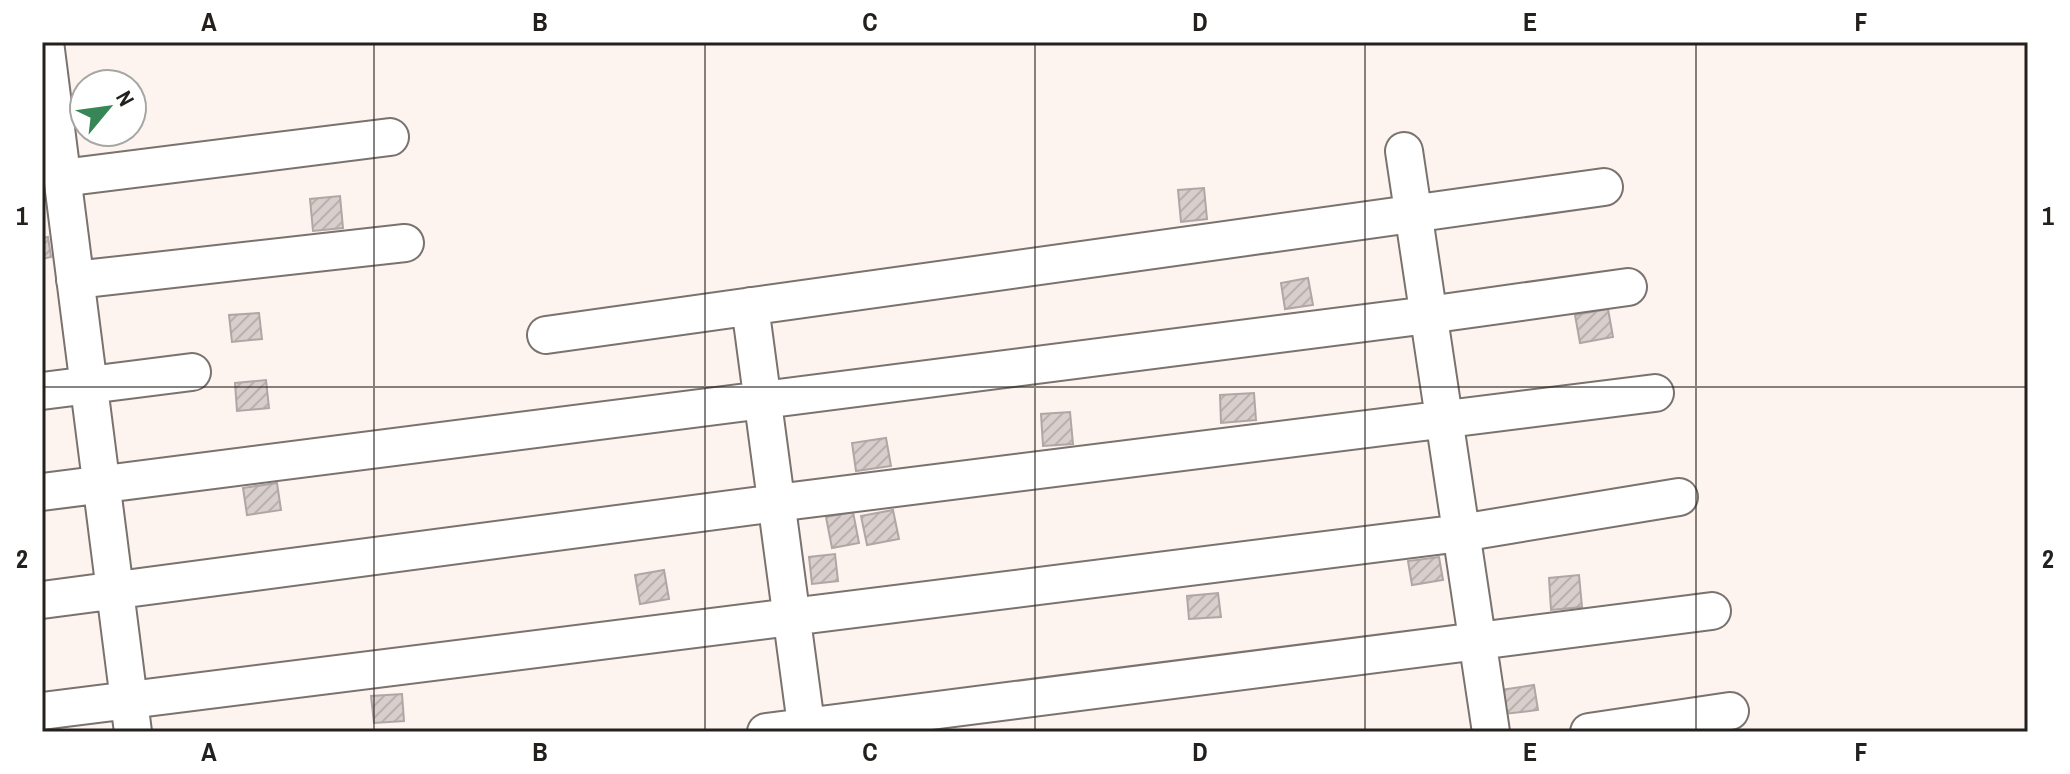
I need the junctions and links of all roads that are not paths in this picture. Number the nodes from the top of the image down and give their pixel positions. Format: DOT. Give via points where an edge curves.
graph roads {
  1 [pos="45,42"];
  2 [pos="390,137"];
  3 [pos="1404,151"];
  4 [pos="62,178"];
  5 [pos="1604,187"];
  6 [pos="1412,213"];
  7 [pos="405,243"];
  8 [pos="75,280"];
  9 [pos="1628,287"];
  10 [pos="750,306"];
  11 [pos="1428,315"];
  12 [pos="546,335"];
  13 [pos="192,372"];
  14 [pos="89,385"];
  15 [pos="42,391"];
  16 [pos="1655,393"];
  17 [pos="763,399"];
  18 [pos="1444,420"];
  19 [pos="102,485"];
  20 [pos="42,492"];
  21 [pos="1679,497"];
  22 [pos="776,503"];
  23 [pos="1461,533"];
  24 [pos="115,591"];
  25 [pos="42,600"];
  26 [pos="1712,611"];
  27 [pos="792,616"];
  28 [pos="1477,640"];
  29 [pos="42,711"];
  30 [pos="1730,711"];
  31 [pos="131,716"];
  32 [pos="807,729"];
  33 [pos="766,732"];
  34 [pos="1491,732"];
  35 [pos="1589,732"];
  1 -- 4 [label="street"];
  2 -- 4 [label="street"];
  3 -- 6 [label="street"];
  4 -- 8 [label="street"];
  5 -- 6 [label="street"];
  6 -- 10 [label="street"];
  6 -- 11 [label="street"];
  7 -- 8 [label="street"];
  8 -- 14 [label="street"];
  9 -- 11 [label="street"];
  10 -- 12 [label="street"];
  10 -- 17 [label="street"];
  11 -- 17 [label="street"];
  11 -- 18 [label="street"];
  13 -- 14 [label="street"];
  14 -- 15 [label="street"];
  14 -- 19 [label="street"];
  16 -- 18 [label="street"];
  17 -- 19 [label="street"];
  17 -- 22 [label="street"];
  18 -- 22 [label="street"];
  18 -- 23 [label="street"];
  19 -- 20 [label="street"];
  19 -- 24 [label="street"];
  21 -- 23 [label="street"];
  22 -- 24 [label="street"];
  22 -- 27 [label="street"];
  23 -- 27 [label="street"];
  23 -- 28 [label="street"];
  24 -- 25 [label="street"];
  24 -- 31 [label="street"];
  26 -- 28 [label="street"];
  27 -- 31 [label="street"];
  27 -- 32 [label="street"];
  28 -- 32 [label="street"];
  28 -- 34 [label="street"];
  29 -- 31 [label="street"];
  30 -- 35 [label="street"];
  32 -- 33 [label="street"];
}
